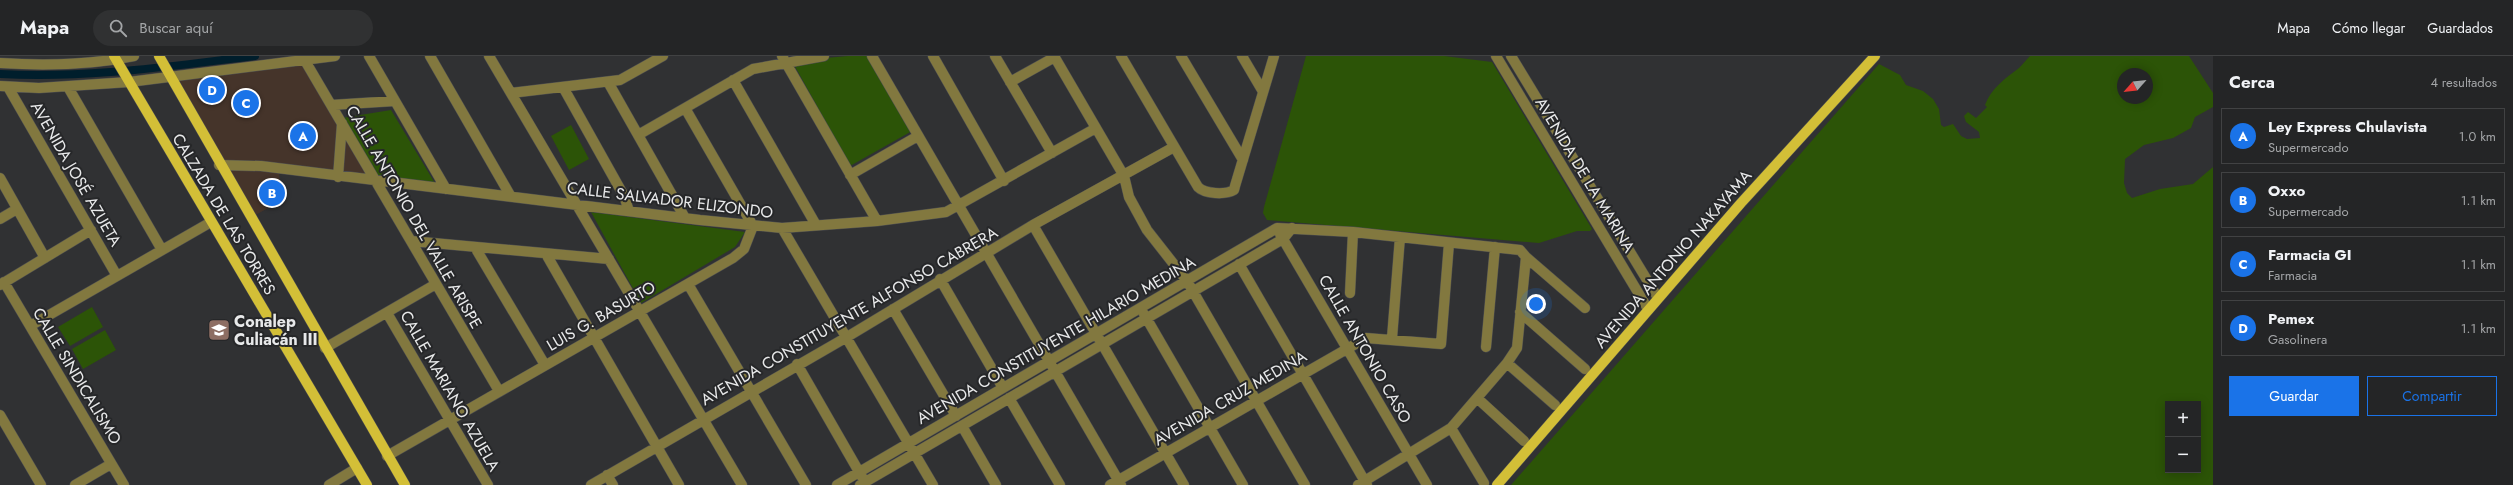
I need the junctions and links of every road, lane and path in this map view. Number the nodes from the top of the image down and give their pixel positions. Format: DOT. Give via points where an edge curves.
graph roads {
  1 [pos="134,56"];
  2 [pos="159,56"];
  3 [pos="335,56"];
  4 [pos="369,56"];
  5 [pos="430,56"];
  6 [pos="489,56"];
  7 [pos="663,56"];
  8 [pos="824,56"];
  9 [pos="872,56"];
  10 [pos="933,56"];
  11 [pos="995,56"];
  12 [pos="1054,56"];
  13 [pos="1121,56"];
  14 [pos="1182,56"];
  15 [pos="1242,56"];
  16 [pos="1274,56"];
  17 [pos="1496,56"];
  18 [pos="1511,56"];
  19 [pos="1875,56"];
  20 [pos="304,59"];
  21 [pos="784,59"];
  22 [pos="51,60"];
  23 [pos="116,60"];
  24 [pos="0,63"];
  25 [pos="168,73"];
  26 [pos="127,78"];
  27 [pos="733,80"];
  28 [pos="608,82"];
  29 [pos="1010,82"];
  30 [pos="4,87"];
  31 [pos="68,87"];
  32 [pos="564,88"];
  33 [pos="1262,90"];
  34 [pos="511,93"];
  35 [pos="395,101"];
  36 [pos="331,105"];
  37 [pos="685,108"];
  38 [pos="342,123"];
  39 [pos="1096,128"];
  40 [pos="638,135"];
  41 [pos="918,136"];
  42 [pos="1174,147"];
  43 [pos="1052,153"];
  44 [pos="1243,160"];
  45 [pos="219,165"];
  46 [pos="850,175"];
  47 [pos="1124,176"];
  48 [pos="338,177"];
  49 [pos="0,178"];
  50 [pos="375,181"];
  51 [pos="1004,181"];
  52 [pos="446,189"];
  53 [pos="510,196"];
  54 [pos="576,204"];
  55 [pos="959,206"];
  56 [pos="18,209"];
  57 [pos="629,211"];
  58 [pos="685,218"];
  59 [pos="0,219"];
  60 [pos="876,221"];
  61 [pos="211,222"];
  62 [pos="1033,224"];
  63 [pos="816,225"];
  64 [pos="753,226"];
  65 [pos="782,228"];
  66 [pos="1277,228"];
  67 [pos="1292,228"];
  68 [pos="91,230"];
  69 [pos="1353,232"];
  70 [pos="1400,237"];
  71 [pos="1283,239"];
  72 [pos="411,241"];
  73 [pos="1449,243"];
  74 [pos="1495,247"];
  75 [pos="476,248"];
  76 [pos="162,250"];
  77 [pos="986,252"];
  78 [pos="1523,253"];
  79 [pos="546,254"];
  80 [pos="45,258"];
  81 [pos="609,260"];
  82 [pos="1239,264"];
  83 [pos="118,276"];
  84 [pos="940,279"];
  85 [pos="1187,282"];
  86 [pos="2,284"];
  87 [pos="436,284"];
  88 [pos="688,284"];
  89 [pos="1193,291"];
  90 [pos="1350,293"];
  91 [pos="1658,298"];
  92 [pos="1586,308"];
  93 [pos="893,309"];
  94 [pos="1140,309"];
  95 [pos="1648,309"];
  96 [pos="639,311"];
  97 [pos="1520,312"];
  98 [pos="387,313"];
  99 [pos="1147,318"];
  100 [pos="30,326"];
  101 [pos="1096,334"];
  102 [pos="847,337"];
  103 [pos="593,338"];
  104 [pos="1392,338"];
  105 [pos="1102,344"];
  106 [pos="1486,347"];
  107 [pos="325,348"];
  108 [pos="1347,349"];
  109 [pos="1049,362"];
  110 [pos="1507,363"];
  111 [pos="797,364"];
  112 [pos="545,365"];
  113 [pos="1585,369"];
  114 [pos="1055,372"];
  115 [pos="1302,373"];
  116 [pos="1003,388"];
  117 [pos="499,391"];
  118 [pos="751,391"];
  119 [pos="1009,398"];
  120 [pos="1477,398"];
  121 [pos="1256,400"];
  122 [pos="1555,405"];
  123 [pos="0,415"];
  124 [pos="956,416"];
  125 [pos="703,419"];
  126 [pos="450,420"];
  127 [pos="962,426"];
  128 [pos="1210,427"];
  129 [pos="1451,428"];
  130 [pos="1524,441"];
  131 [pos="908,444"];
  132 [pos="657,446"];
  133 [pos="1165,452"];
  134 [pos="914,453"];
  135 [pos="1410,455"];
  136 [pos="387,456"];
  137 [pos="111,464"];
  138 [pos="357,468"];
  139 [pos="859,472"];
  140 [pos="607,475"];
  141 [pos="1116,483"];
  142 [pos="1484,483"];
  143 [pos="864,484"];
  144 [pos="1363,484"];
  145 [pos="41,485"];
  146 [pos="74,485"];
  147 [pos="124,485"];
  148 [pos="329,485"];
  149 [pos="367,485"];
  150 [pos="405,485"];
  151 [pos="488,485"];
  152 [pos="591,485"];
  153 [pos="613,485"];
  154 [pos="679,485"];
  155 [pos="742,485"];
  156 [pos="806,485"];
  157 [pos="837,485"];
  158 [pos="932,485"];
  159 [pos="996,485"];
  160 [pos="1060,485"];
  161 [pos="1184,485"];
  162 [pos="1243,485"];
  163 [pos="1305,485"];
  164 [pos="1427,485"];
  165 [pos="1497,485"];
  1 -- 23 [label="street"];
  2 -- 25 [label="main road, CALZADA DE LAS TORRES"];
  3 -- 20 [label="street"];
  4 -- 35 [label="street"];
  5 -- 53 [label="street"];
  6 -- 34 [label="street"];
  7 -- 28 [label="street" via="629,76"];
  8 -- 21 [label="street"];
  9 -- 41 [label="street"];
  10 -- 51 [label="street"];
  11 -- 29 [label="street"];
  12 -- 29 [label="street"];
  12 -- 39 [label="street"];
  13 -- 42 [label="street"];
  14 -- 44 [label="street"];
  15 -- 33 [label="street"];
  16 -- 33 [label="street"];
  17 -- 95 [label="street, AVENIDA DE LA MARINA"];
  18 -- 91 [label="street, AVENIDA DE LA MARINA"];
  19 -- 91 [label="main road, AVENIDA ANTONIO NAKAYAMA"];
  20 -- 25 [label="street"];
  20 -- 36 [label="street, CALLE ANTONIO DEL VALLE ARISPE"];
  21 -- 27 [label="street" via="753,69"];
  21 -- 46 [label="street"];
  22 -- 23 [label="street"];
  22 -- 24 [label="street"];
  23 -- 26 [label="main road, CALZADA DE LAS TORRES"];
  25 -- 26 [label="street"];
  25 -- 45 [label="main road, CALZADA DE LAS TORRES"];
  26 -- 31 [label="street"];
  26 -- 61 [label="main road, CALZADA DE LAS TORRES"];
  27 -- 37 [label="street"];
  27 -- 63 [label="street"];
  28 -- 32 [label="street"];
  28 -- 40 [label="street"];
  29 -- 43 [label="street"];
  30 -- 31 [label="street"];
  30 -- 68 [label="street, AVENIDA JOSÉ AZUETA"];
  31 -- 76 [label="street"];
  32 -- 34 [label="street"];
  32 -- 57 [label="street" via="624,196"];
  33 -- 44 [label="street"];
  34 -- 54 [label="street"];
  35 -- 36 [label="street"];
  35 -- 52 [label="street"];
  36 -- 38 [label="street, CALLE ANTONIO DEL VALLE ARISPE"];
  37 -- 40 [label="street"];
  37 -- 64 [label="street"];
  38 -- 48 [label="street"];
  38 -- 50 [label="street, CALLE ANTONIO DEL VALLE ARISPE"];
  39 -- 43 [label="street, CALLE SALVADOR ELIZONDO"];
  39 -- 47 [label="street"];
  40 -- 58 [label="street"];
  41 -- 46 [label="street"];
  41 -- 55 [label="street"];
  42 -- 44 [label="street" via="1198,187 1206,192 1227,193 1234,190"];
  42 -- 47 [label="street, AVENIDA CONSTITUYENTE ALFONSO CABRERA"];
  43 -- 51 [label="street, CALLE SALVADOR ELIZONDO"];
  45 -- 48 [label="street, CALLE SALVADOR ELIZONDO" via="261,166"];
  45 -- 107 [label="main road, CALZADA DE LAS TORRES"];
  46 -- 60 [label="street"];
  47 -- 62 [label="street, AVENIDA CONSTITUYENTE ALFONSO CABRERA"];
  47 -- 85 [label="street" via="1129,197 1145,226 1172,266"];
  48 -- 50 [label="street, CALLE SALVADOR ELIZONDO"];
  49 -- 56 [label="street"];
  50 -- 52 [label="street, CALLE SALVADOR ELIZONDO"];
  50 -- 72 [label="street, CALLE ANTONIO DEL VALLE ARISPE"];
  51 -- 55 [label="street, CALLE SALVADOR ELIZONDO"];
  52 -- 53 [label="street, CALLE SALVADOR ELIZONDO"];
  53 -- 54 [label="street, CALLE SALVADOR ELIZONDO"];
  54 -- 57 [label="street, CALLE SALVADOR ELIZONDO"];
  54 -- 81 [label="street"];
  55 -- 60 [label="street, CALLE SALVADOR ELIZONDO" via="934,215"];
  55 -- 77 [label="street"];
  56 -- 59 [label="street"];
  56 -- 80 [label="street"];
  57 -- 58 [label="street, CALLE SALVADOR ELIZONDO"];
  58 -- 64 [label="street, CALLE SALVADOR ELIZONDO"];
  60 -- 63 [label="street, CALLE SALVADOR ELIZONDO"];
  61 -- 76 [label="street"];
  61 -- 138 [label="main road, CALZADA DE LAS TORRES"];
  62 -- 77 [label="street, AVENIDA CONSTITUYENTE ALFONSO CABRERA"];
  62 -- 101 [label="street"];
  63 -- 65 [label="street, CALLE SALVADOR ELIZONDO"];
  64 -- 65 [label="street, CALLE SALVADOR ELIZONDO"];
  64 -- 88 [label="street, LUIS G. BASURTO" via="744,250"];
  65 -- 102 [label="street"];
  66 -- 67 [label="street"];
  66 -- 71 [label="street, CALLE ANTONIO CASO"];
  66 -- 85 [label="street, AVENIDA CONSTITUYENTE HILARIO MEDINA"];
  67 -- 69 [label="street"];
  67 -- 71 [label="street, AVENIDA CONSTITUYENTE HILARIO MEDINA"];
  68 -- 80 [label="street"];
  68 -- 83 [label="street, AVENIDA JOSÉ AZUETA"];
  69 -- 70 [label="street"];
  69 -- 90 [label="street"];
  70 -- 73 [label="street"];
  70 -- 104 [label="street"];
  71 -- 82 [label="street, AVENIDA CONSTITUYENTE HILARIO MEDINA"];
  71 -- 108 [label="street, CALLE ANTONIO CASO"];
  72 -- 75 [label="street"];
  72 -- 87 [label="street, CALLE ANTONIO DEL VALLE ARISPE"];
  73 -- 74 [label="street"];
  73 -- 104 [label="street" via="1441,344"];
  74 -- 78 [label="street"];
  74 -- 106 [label="street"];
  75 -- 79 [label="street"];
  75 -- 112 [label="street"];
  76 -- 83 [label="street"];
  77 -- 84 [label="street, AVENIDA CONSTITUYENTE ALFONSO CABRERA"];
  77 -- 109 [label="street"];
  78 -- 92 [label="street"];
  78 -- 97 [label="street"];
  79 -- 81 [label="street"];
  79 -- 103 [label="street"];
  80 -- 86 [label="street"];
  81 -- 96 [label="street"];
  82 -- 89 [label="street, AVENIDA CONSTITUYENTE HILARIO MEDINA"];
  82 -- 115 [label="street"];
  83 -- 100 [label="street"];
  84 -- 93 [label="street, AVENIDA CONSTITUYENTE ALFONSO CABRERA"];
  84 -- 116 [label="street"];
  85 -- 89 [label="street"];
  85 -- 94 [label="street, AVENIDA CONSTITUYENTE HILARIO MEDINA"];
  86 -- 100 [label="street, CALLE SINDICALISMO"];
  87 -- 98 [label="street"];
  87 -- 117 [label="street, CALLE ANTONIO DEL VALLE ARISPE"];
  88 -- 96 [label="street, LUIS G. BASURTO"];
  88 -- 118 [label="street"];
  89 -- 99 [label="street, AVENIDA CONSTITUYENTE HILARIO MEDINA"];
  89 -- 121 [label="street"];
  91 -- 95 [label="main road, AVENIDA ANTONIO NAKAYAMA"];
  93 -- 102 [label="street, AVENIDA CONSTITUYENTE ALFONSO CABRERA"];
  93 -- 124 [label="street"];
  94 -- 99 [label="street"];
  94 -- 101 [label="street, AVENIDA CONSTITUYENTE HILARIO MEDINA"];
  95 -- 165 [label="main road, AVENIDA ANTONIO NAKAYAMA"];
  96 -- 103 [label="street, LUIS G. BASURTO"];
  96 -- 125 [label="street"];
  97 -- 110 [label="street" via="1517,348"];
  97 -- 113 [label="street"];
  98 -- 107 [label="street"];
  98 -- 126 [label="street, CALLE MARIANO AZUELA"];
  99 -- 105 [label="street, AVENIDA CONSTITUYENTE HILARIO MEDINA"];
  99 -- 128 [label="street"];
  100 -- 137 [label="street, CALLE SINDICALISMO"];
  101 -- 105 [label="street"];
  101 -- 109 [label="street, AVENIDA CONSTITUYENTE HILARIO MEDINA"];
  102 -- 111 [label="street, AVENIDA CONSTITUYENTE ALFONSO CABRERA"];
  102 -- 131 [label="street"];
  103 -- 112 [label="street, LUIS G. BASURTO"];
  103 -- 132 [label="street"];
  104 -- 108 [label="street, AVENIDA CRUZ MEDINA" via="1366,338"];
  105 -- 114 [label="street, AVENIDA CONSTITUYENTE HILARIO MEDINA"];
  105 -- 133 [label="street"];
  107 -- 136 [label="main road, CALZADA DE LAS TORRES"];
  108 -- 115 [label="street, AVENIDA CRUZ MEDINA"];
  108 -- 135 [label="street, CALLE ANTONIO CASO"];
  109 -- 114 [label="street"];
  109 -- 116 [label="street, AVENIDA CONSTITUYENTE HILARIO MEDINA"];
  110 -- 120 [label="street"];
  110 -- 122 [label="street"];
  111 -- 118 [label="street, AVENIDA CONSTITUYENTE ALFONSO CABRERA"];
  111 -- 139 [label="street"];
  112 -- 117 [label="street, LUIS G. BASURTO"];
  114 -- 119 [label="street, AVENIDA CONSTITUYENTE HILARIO MEDINA"];
  114 -- 141 [label="street"];
  115 -- 121 [label="street, AVENIDA CRUZ MEDINA"];
  115 -- 144 [label="street"];
  116 -- 124 [label="street, AVENIDA CONSTITUYENTE HILARIO MEDINA"];
  117 -- 126 [label="street, LUIS G. BASURTO"];
  118 -- 125 [label="street, AVENIDA CONSTITUYENTE ALFONSO CABRERA"];
  118 -- 156 [label="street"];
  119 -- 127 [label="street, AVENIDA CONSTITUYENTE HILARIO MEDINA"];
  119 -- 160 [label="street"];
  120 -- 129 [label="street"];
  120 -- 130 [label="street"];
  121 -- 128 [label="street, AVENIDA CRUZ MEDINA"];
  121 -- 163 [label="street"];
  123 -- 145 [label="street"];
  124 -- 131 [label="street, AVENIDA CONSTITUYENTE HILARIO MEDINA"];
  125 -- 132 [label="street, AVENIDA CONSTITUYENTE ALFONSO CABRERA"];
  125 -- 155 [label="street"];
  126 -- 136 [label="street, LUIS G. BASURTO"];
  126 -- 151 [label="street, CALLE MARIANO AZUELA"];
  127 -- 134 [label="street, AVENIDA CONSTITUYENTE HILARIO MEDINA"];
  127 -- 159 [label="street"];
  128 -- 133 [label="street, AVENIDA CRUZ MEDINA"];
  128 -- 162 [label="street"];
  129 -- 135 [label="street"];
  129 -- 142 [label="street"];
  131 -- 134 [label="street"];
  131 -- 139 [label="street, AVENIDA CONSTITUYENTE HILARIO MEDINA"];
  132 -- 140 [label="street, AVENIDA CONSTITUYENTE ALFONSO CABRERA"];
  132 -- 154 [label="street"];
  133 -- 141 [label="street, AVENIDA CRUZ MEDINA"];
  133 -- 161 [label="street"];
  134 -- 143 [label="street, AVENIDA CONSTITUYENTE HILARIO MEDINA"];
  134 -- 158 [label="street"];
  135 -- 144 [label="street"];
  135 -- 164 [label="street, CALLE ANTONIO CASO"];
  136 -- 150 [label="main road, CALZADA DE LAS TORRES"];
  137 -- 146 [label="street"];
  137 -- 147 [label="street, CALLE SINDICALISMO"];
  138 -- 148 [label="street"];
  138 -- 149 [label="main road, CALZADA DE LAS TORRES"];
  139 -- 143 [label="street"];
  139 -- 157 [label="street, AVENIDA CONSTITUYENTE HILARIO MEDINA"];
  140 -- 152 [label="street, AVENIDA CONSTITUYENTE ALFONSO CABRERA"];
  140 -- 153 [label="street"];
}
